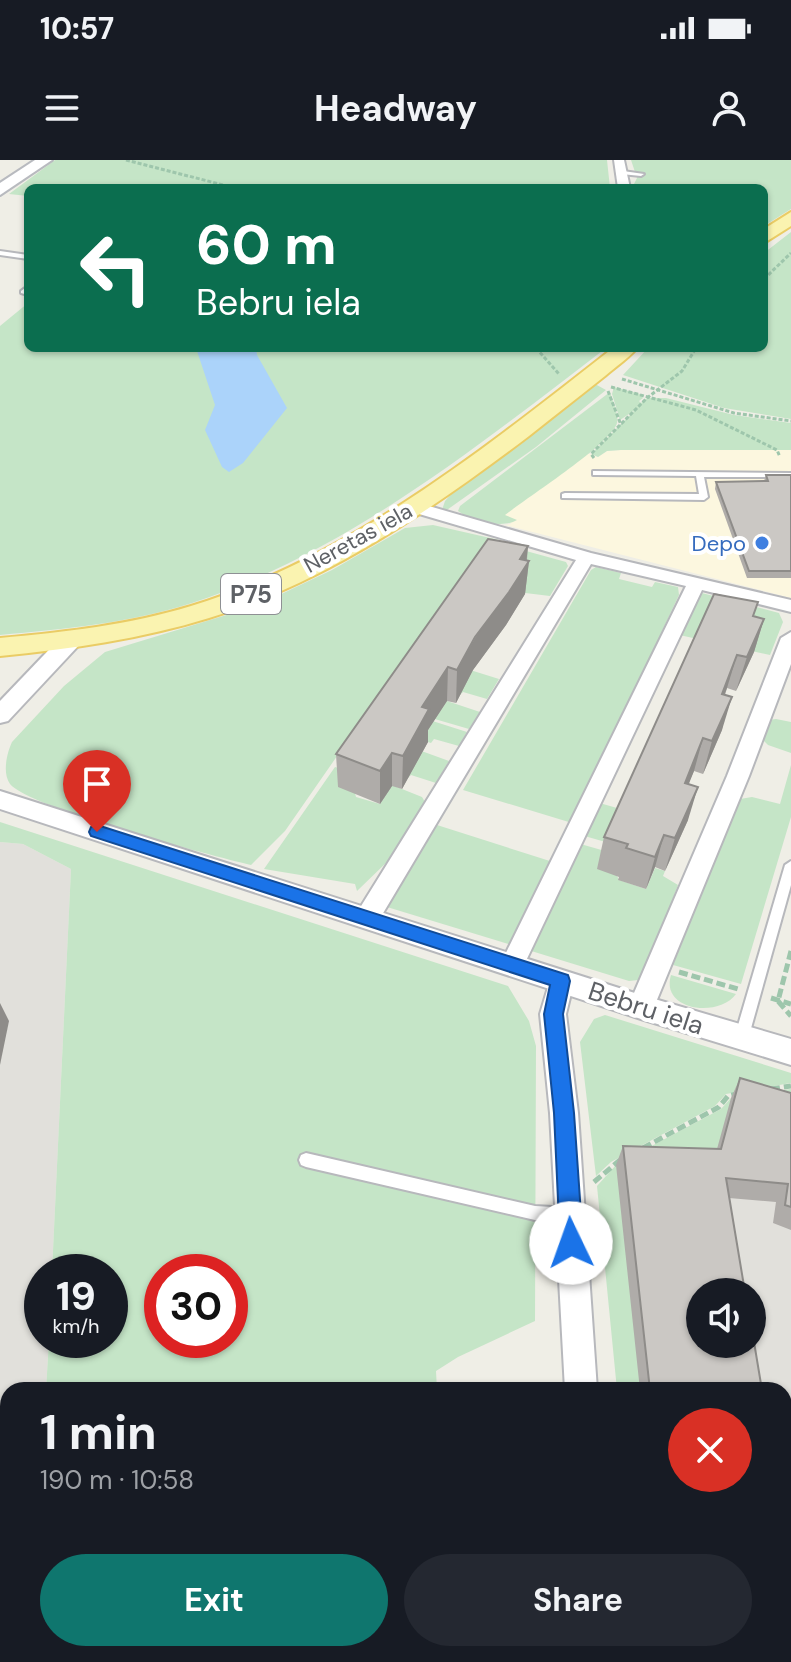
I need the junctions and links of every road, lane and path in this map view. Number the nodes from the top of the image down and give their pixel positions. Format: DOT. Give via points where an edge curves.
graph roads {
  1 [pos="45,160"];
  2 [pos="126,160"];
  3 [pos="619,160"];
  4 [pos="623,173"];
  5 [pos="641,174"];
  6 [pos="219,184"];
  7 [pos="624,184"];
  8 [pos="0,190"];
  9 [pos="791,217"];
  10 [pos="768,235"];
  11 [pos="0,253"];
  12 [pos="791,253"];
  13 [pos="24,256"];
  14 [pos="768,275"];
  15 [pos="540,352"];
  16 [pos="624,352"];
  17 [pos="694,352"];
  18 [pos="563,376"];
  19 [pos="606,383"];
  20 [pos="657,391"];
  21 [pos="651,395"];
  22 [pos="791,423"];
  23 [pos="621,425"];
  24 [pos="780,457"];
  25 [pos="596,461"];
  26 [pos="596,473"];
  27 [pos="700,475"];
  28 [pos="791,475"];
  29 [pos="565,496"];
  30 [pos="415,507"];
  31 [pos="586,557"];
  32 [pos="696,584"];
  33 [pos="791,606"];
  34 [pos="791,638"];
  35 [pos="72,639"];
  36 [pos="0,647"];
  37 [pos="0,715"];
  38 [pos="0,800"];
  39 [pos="791,865"];
  40 [pos="367,918"];
  41 [pos="791,951"];
  42 [pos="512,965"];
  43 [pos="658,966"];
  44 [pos="789,970"];
  45 [pos="561,981"];
  46 [pos="754,993"];
  47 [pos="778,1001"];
  48 [pos="791,1004"];
  49 [pos="641,1007"];
  50 [pos="791,1016"];
  51 [pos="741,1039"];
  52 [pos="791,1052"];
  53 [pos="791,1086"];
  54 [pos="760,1091"];
  55 [pos="744,1093"];
  56 [pos="640,1150"];
  57 [pos="627,1157"];
  58 [pos="306,1160"];
  59 [pos="570,1215"];
  60 [pos="580,1382"];
  1 -- 8 [label="main road"];
  2 -- 6 [label="path"];
  3 -- 4 [label="street"];
  4 -- 5 [label="lane"];
  4 -- 7 [label="street"];
  9 -- 10 [label="main road"];
  11 -- 13 [label="lane"];
  12 -- 14 [label="path"];
  15 -- 18 [label="path"];
  16 -- 19 [label="main road, Neretas iela / P75"];
  17 -- 20 [label="path" via="682,371"];
  19 -- 20 [label="path"];
  19 -- 21 [label="path"];
  19 -- 23 [label="path"];
  19 -- 30 [label="main road, Neretas iela / P75"];
  20 -- 21 [label="path"];
  20 -- 22 [label="path"];
  21 -- 23 [label="path"];
  21 -- 24 [label="path" via="709,415 777,450"];
  23 -- 25 [label="path" via="591,454"];
  26 -- 27 [label="lane"];
  27 -- 28 [label="lane"];
  27 -- 29 [label="lane" via="704,497"];
  30 -- 31 [label="street"];
  30 -- 35 [label="main road, Neretas iela / P75" via="277,582 224,604"];
  31 -- 32 [label="street"];
  31 -- 40 [label="street"];
  32 -- 33 [label="street"];
  32 -- 42 [label="street"];
  34 -- 43 [label="street"];
  35 -- 36 [label="main road, Neretas iela / P75"];
  35 -- 37 [label="street"];
  38 -- 40 [label="street, Bebru iela"];
  39 -- 46 [label="lane"];
  40 -- 42 [label="street, Bebru iela"];
  41 -- 44 [label="path"];
  42 -- 45 [label="street, Bebru iela"];
  43 -- 46 [label="path"];
  43 -- 49 [label="street"];
  44 -- 47 [label="path"];
  45 -- 49 [label="street, Bebru iela"];
  45 -- 59 [label="street" via="553,1014"];
  46 -- 47 [label="path"];
  46 -- 51 [label="lane"];
  47 -- 48 [label="path"];
  47 -- 50 [label="path"];
  49 -- 51 [label="street, Bebru iela"];
  51 -- 52 [label="street, Bebru iela"];
  53 -- 54 [label="path"];
  55 -- 56 [label="path" via="728,1096 719,1107"];
  57 -- 59 [label="path" via="596,1180"];
  58 -- 59 [label="lane" via="535,1213"];
  59 -- 60 [label="street"];
}
